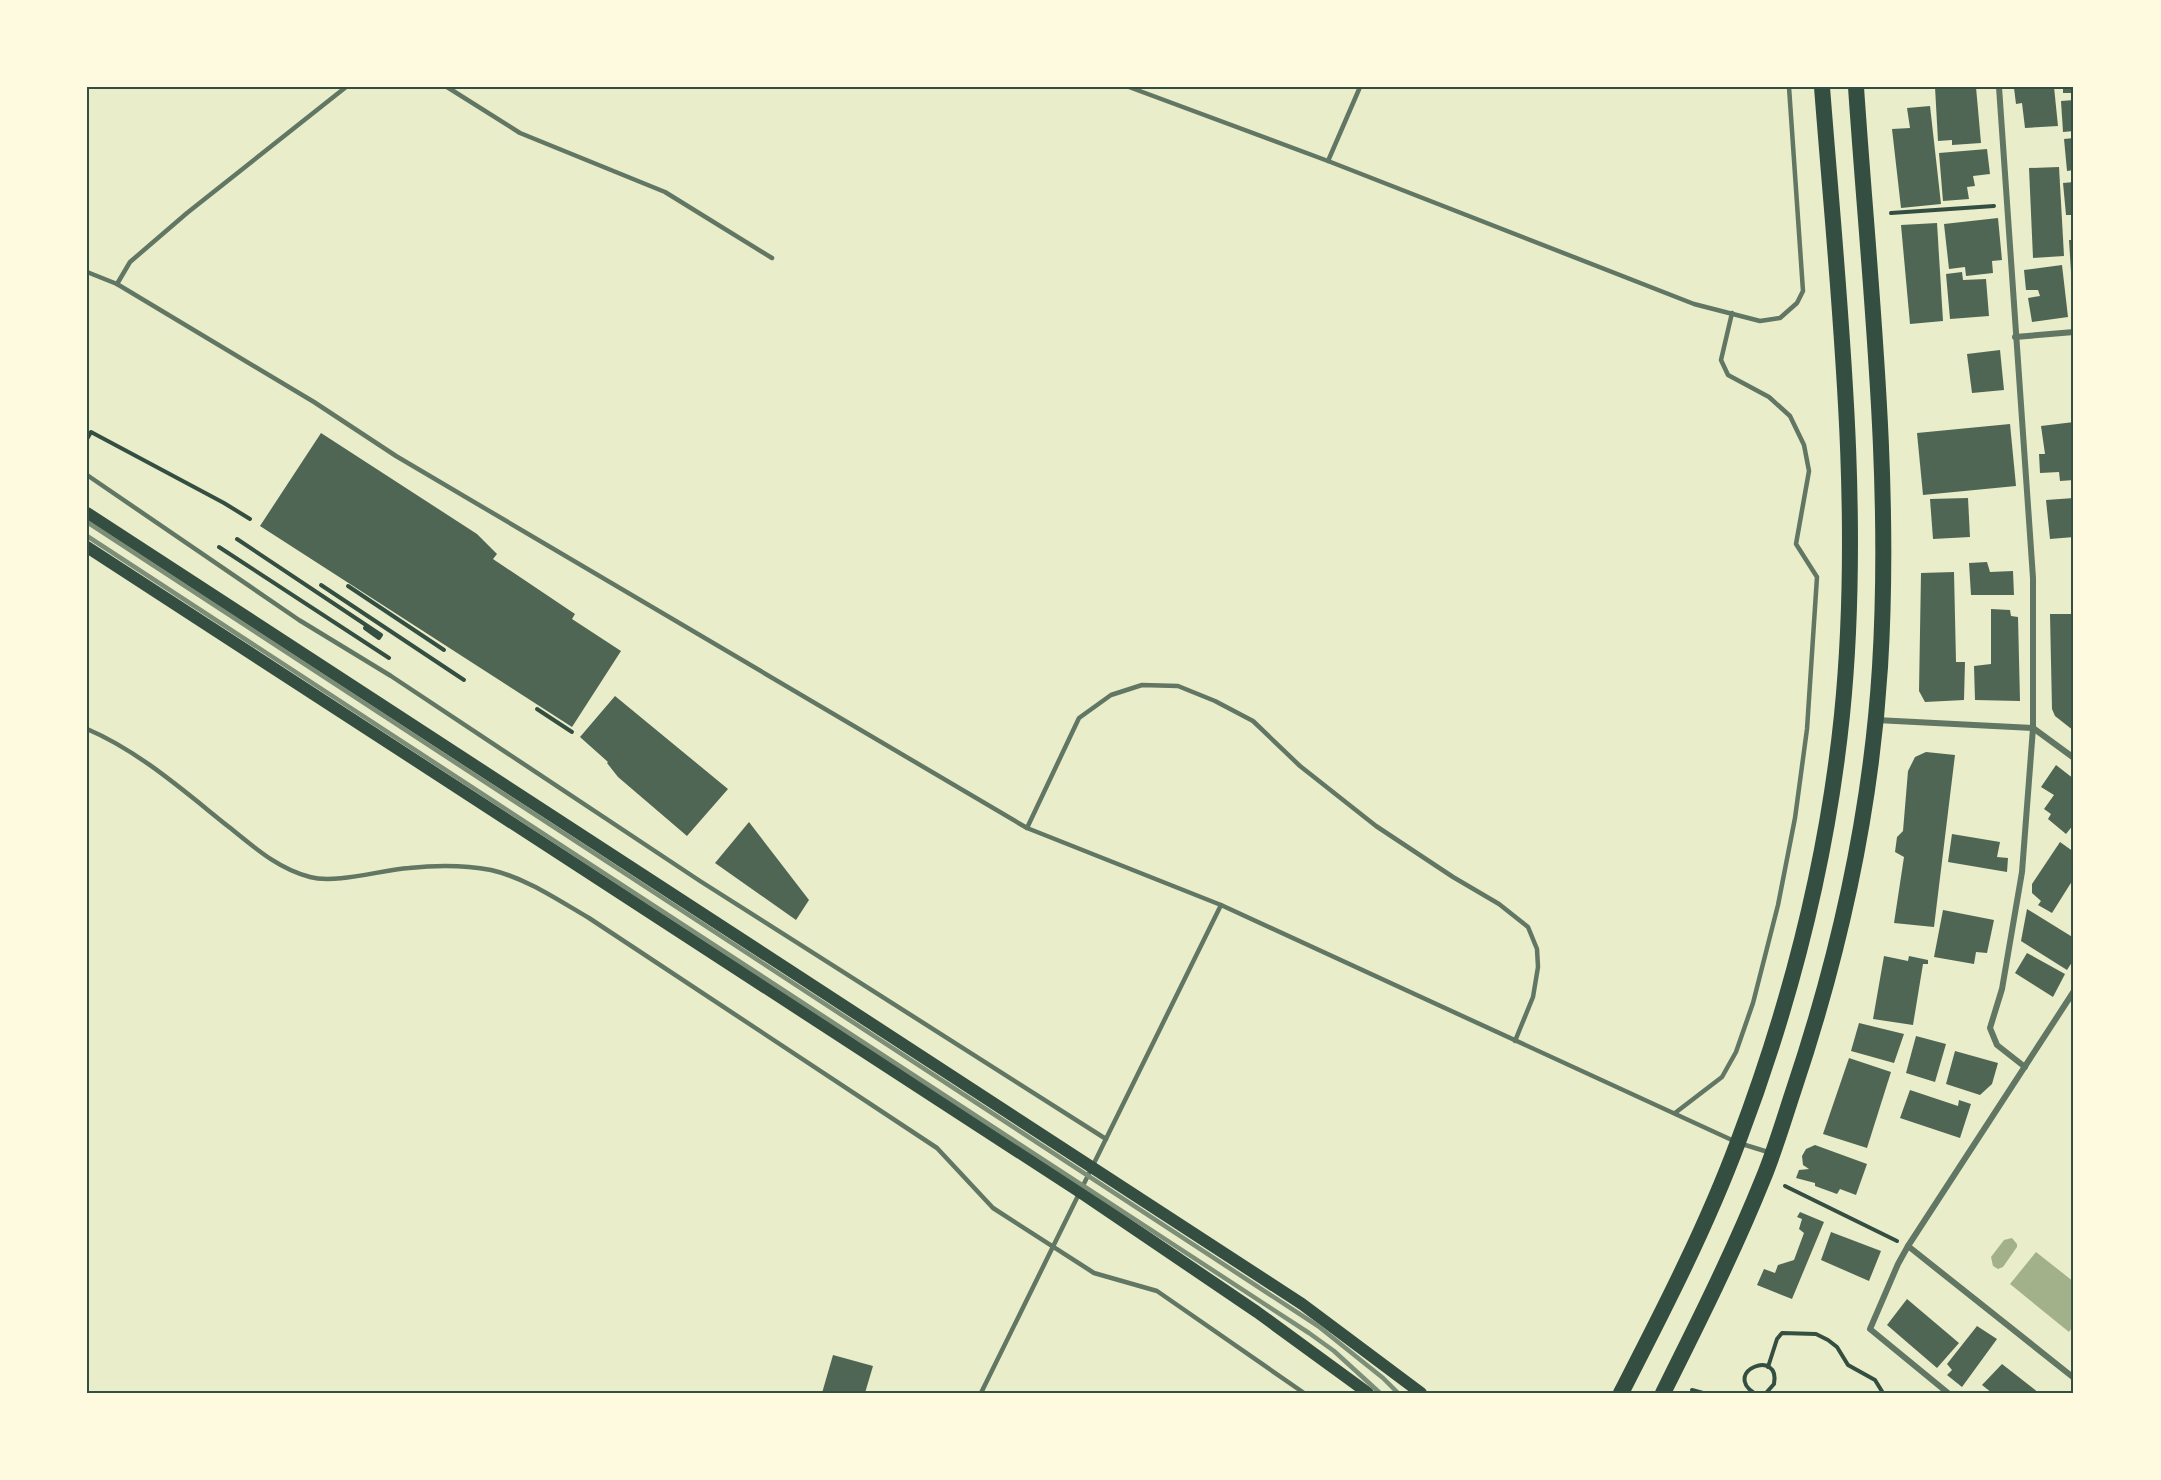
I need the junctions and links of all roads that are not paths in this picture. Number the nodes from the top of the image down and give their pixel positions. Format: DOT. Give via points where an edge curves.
graph roads {
  1 [pos="346,87"];
  2 [pos="447,87"];
  3 [pos="1129,87"];
  4 [pos="1360,87"];
  5 [pos="1789,87"];
  6 [pos="1822,87"];
  7 [pos="1856,87"];
  8 [pos="1999,87"];
  9 [pos="1328,161"];
  10 [pos="772,258"];
  11 [pos="87,272"];
  12 [pos="117,284"];
  13 [pos="1732,313"];
  14 [pos="2074,332"];
  15 [pos="2015,336"];
  16 [pos="87,475"];
  17 [pos="87,513"];
  18 [pos="87,547"];
  19 [pos="1876,720"];
  20 [pos="2033,728"];
  21 [pos="87,729"];
  22 [pos="2074,758"];
  23 [pos="1027,828"];
  24 [pos="1221,906"];
  25 [pos="2074,991"];
  26 [pos="1515,1041"];
  27 [pos="2025,1067"];
  28 [pos="1675,1113"];
  29 [pos="1106,1139"];
  30 [pos="1738,1143"];
  31 [pos="1772,1153"];
  32 [pos="1093,1166"];
  33 [pos="1080,1192"];
  34 [pos="1908,1246"];
  35 [pos="1053,1247"];
  36 [pos="2074,1378"];
  37 [pos="981,1393"];
  38 [pos="1304,1393"];
  39 [pos="1368,1393"];
  40 [pos="1421,1393"];
  41 [pos="1622,1393"];
  42 [pos="1663,1393"];
  43 [pos="1948,1393"];
  1 -- 12 [label="lane" via="130,262"];
  2 -- 10 [label="lane" via="520,133 665,192"];
  3 -- 9 [label="lane"];
  4 -- 9 [label="lane"];
  5 -- 13 [label="lane" via="1803,291 1797,303 1780,318 1760,321"];
  6 -- 30 [label="highway" via="1842,326 1848,487 1848,605 1842,714 1821,854 1803,932 1778,1028"];
  7 -- 19 [label="highway" via="1882,466 1882,615"];
  8 -- 15 [label="street"];
  9 -- 13 [label="lane" via="1694,304"];
  11 -- 12 [label="lane"];
  12 -- 23 [label="lane" via="396,456"];
  13 -- 28 [label="lane" via="1720,360 1728,375 1769,397 1790,416 1804,445 1809,471 1796,544 1817,577 1807,729 1793,829 1753,1003 1736,1052 1722,1077"];
  14 -- 15 [label="street"];
  15 -- 20 [label="street" via="2032,578"];
  16 -- 29 [label="lane" via="299,620 391,675 700,881"];
  17 -- 32 [label="main road"];
  18 -- 33 [label="main road"];
  19 -- 20 [label="street"];
  19 -- 31 [label="highway" via="1856,861 1838,943"];
  20 -- 22 [label="street"];
  20 -- 27 [label="street" via="2022,872 2002,989 1990,1028 1996,1045"];
  21 -- 35 [label="lane" via="159,772 277,865 311,878 453,866 492,871 536,887 937,1148 993,1208"];
  23 -- 24 [label="lane"];
  23 -- 26 [label="lane" via="1079,718 1111,695 1142,685 1178,686 1215,701 1253,721 1300,766 1376,826 1499,904 1528,927 1537,949 1538,967 1533,997"];
  24 -- 26 [label="lane"];
  24 -- 29 [label="lane"];
  25 -- 27 [label="street"];
  26 -- 28 [label="lane"];
  27 -- 34 [label="street"];
  28 -- 30 [label="lane"];
  29 -- 32 [label="lane"];
  30 -- 31 [label="lane"];
  30 -- 41 [label="highway"];
  31 -- 42 [label="highway"];
  32 -- 33 [label="lane"];
  32 -- 40 [label="main road" via="1302,1304"];
  33 -- 35 [label="lane"];
  33 -- 39 [label="main road"];
  34 -- 36 [label="street"];
  34 -- 43 [label="street" via="1870,1329"];
  35 -- 37 [label="lane"];
  35 -- 38 [label="lane" via="1094,1273 1157,1291"];
}
